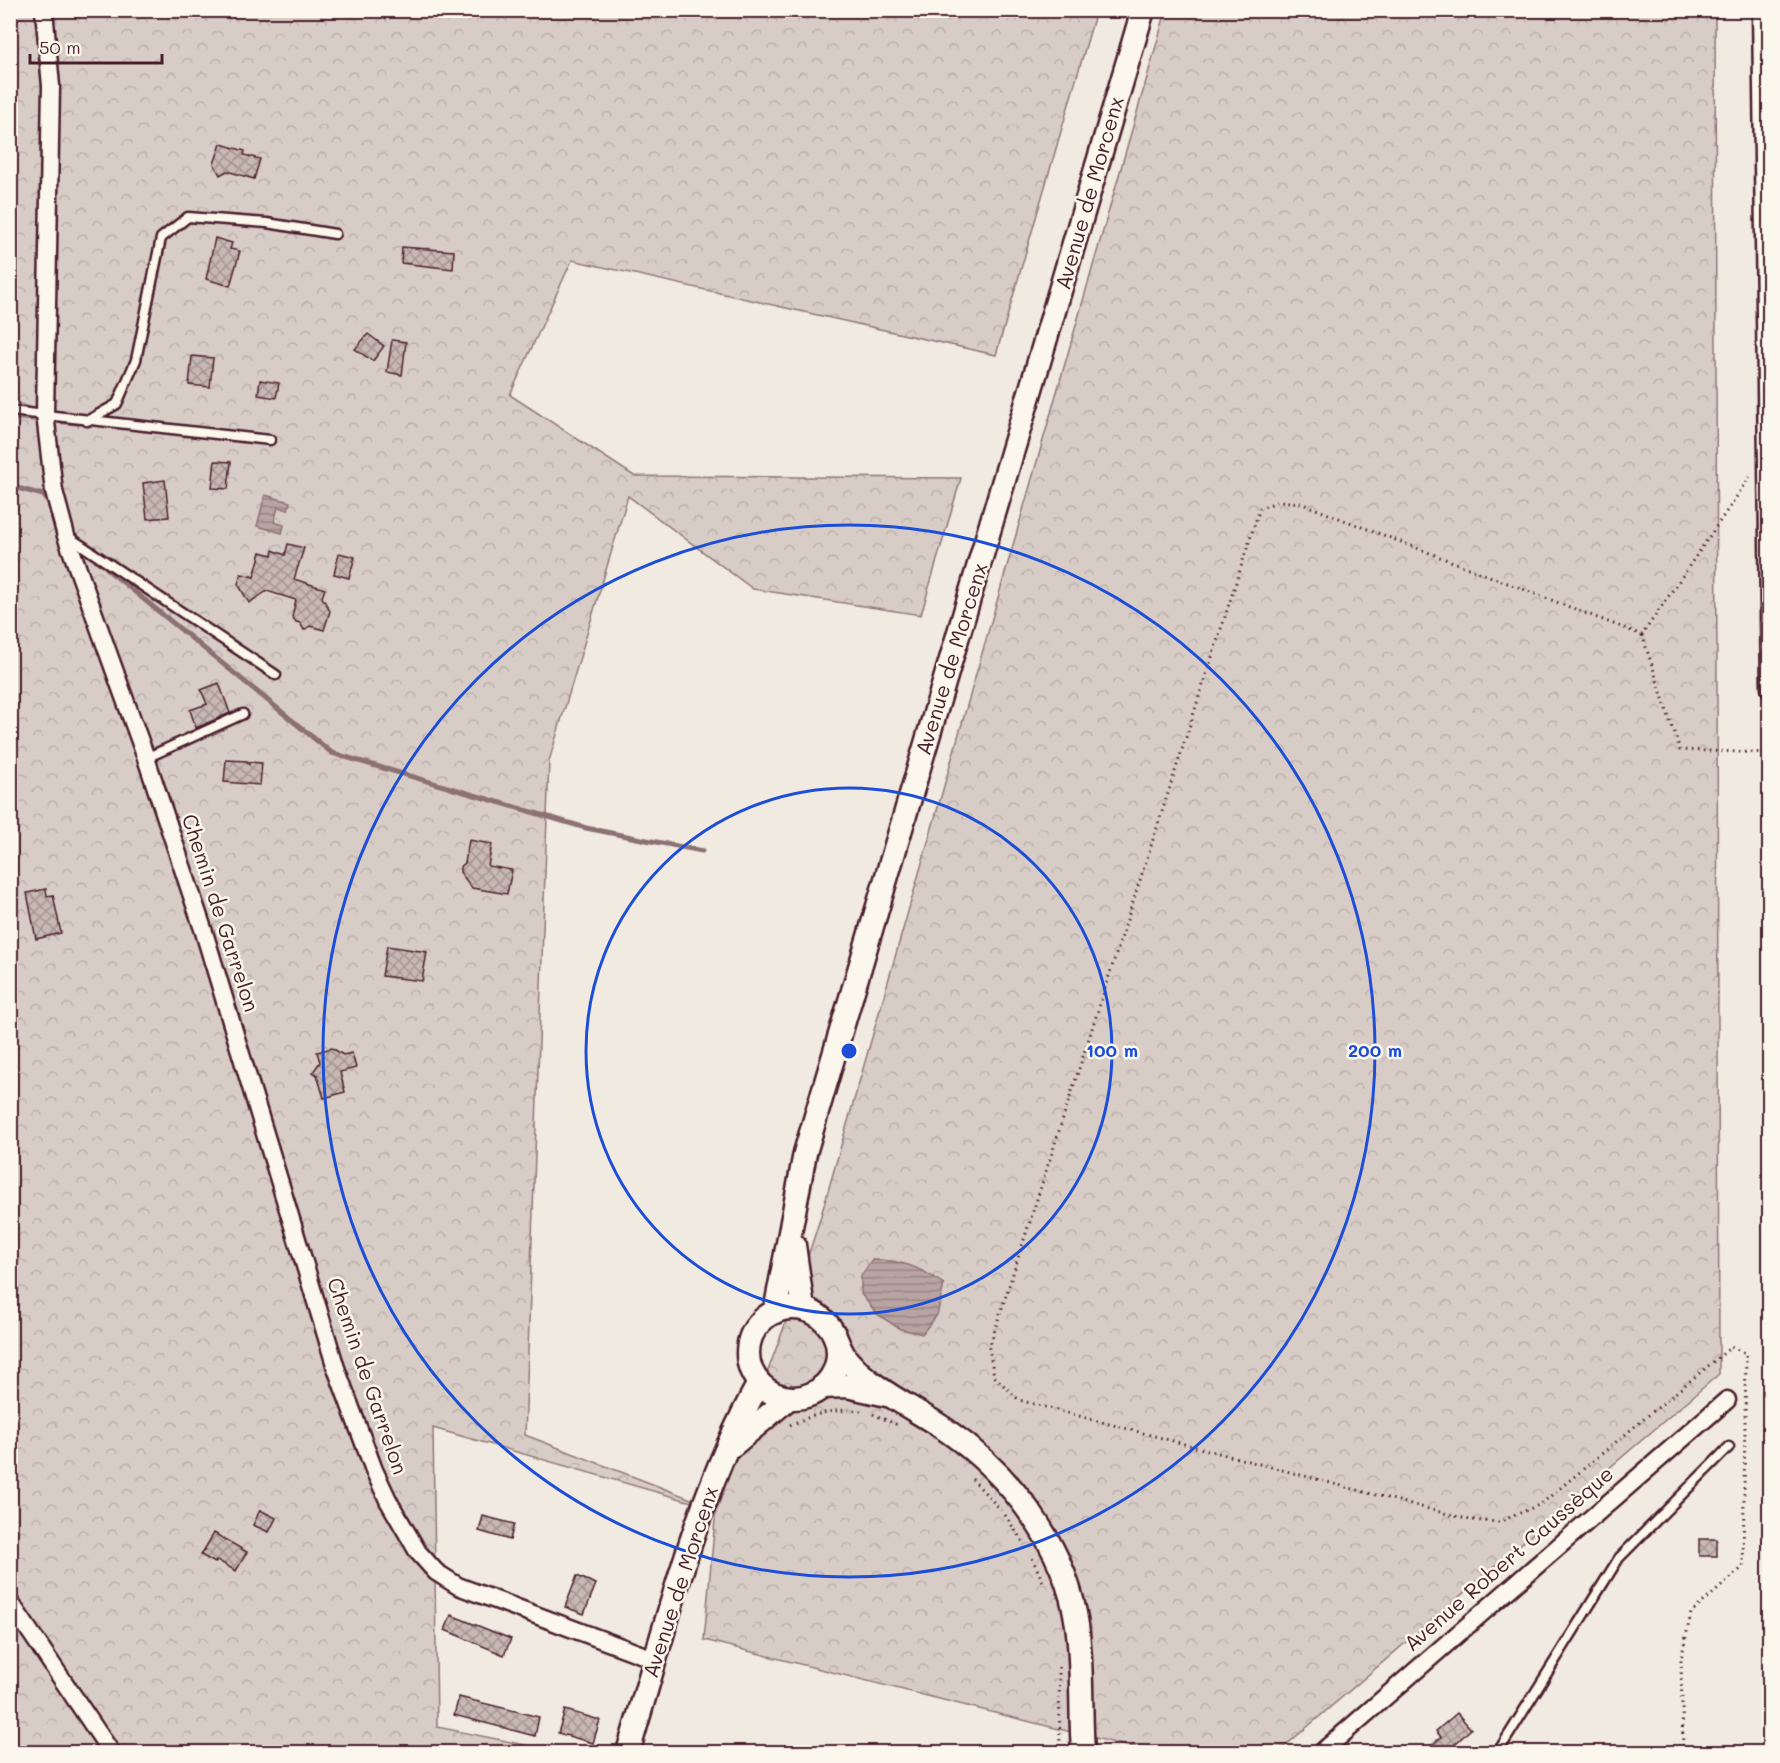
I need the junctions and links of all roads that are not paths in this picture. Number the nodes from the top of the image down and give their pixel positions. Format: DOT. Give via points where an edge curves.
graph roads {
  1 [pos="44,10"];
  2 [pos="1143,10"];
  3 [pos="1761,10"];
  4 [pos="334,234"];
  5 [pos="10,411"];
  6 [pos="45,414"];
  7 [pos="87,421"];
  8 [pos="270,440"];
  9 [pos="1768,532"];
  10 [pos="66,536"];
  11 [pos="276,675"];
  12 [pos="1770,689"];
  13 [pos="243,714"];
  14 [pos="146,758"];
  15 [pos="790,1222"];
  16 [pos="803,1309"];
  17 [pos="775,1312"];
  18 [pos="834,1334"];
  19 [pos="759,1383"];
  20 [pos="822,1387"];
  21 [pos="892,1396"];
  22 [pos="789,1398"];
  23 [pos="1726,1400"];
  24 [pos="1729,1447"];
  25 [pos="725,1453"];
  26 [pos="10,1602"];
  27 [pos="656,1660"];
  28 [pos="111,1752"];
  29 [pos="628,1752"];
  30 [pos="1083,1752"];
  31 [pos="1322,1752"];
  32 [pos="1498,1752"];
  1 -- 6 [label="street, Chemin de Garrelon" via="51,86"];
  2 -- 15 [label="main road, Avenue de Morcenx" via="805,1153"];
  3 -- 9 [label="street"];
  4 -- 7 [label="lane" via="267,223 188,217 161,238 136,360 117,404"];
  5 -- 6 [label="lane"];
  6 -- 7 [label="lane"];
  6 -- 10 [label="street, Chemin de Garrelon" via="54,491"];
  7 -- 8 [label="lane"];
  9 -- 12 [label="street"];
  10 -- 11 [label="lane"];
  10 -- 14 [label="street, Chemin de Garrelon"];
  13 -- 14 [label="lane"];
  14 -- 27 [label="street, Chemin de Garrelon" via="204,932 336,1368 389,1502 418,1552 436,1572 458,1586"];
  15 -- 16 [label="main road"];
  15 -- 17 [label="main road, Avenue de Morcenx"];
  16 -- 17 [label="main road"];
  16 -- 18 [label="main road" via="826,1323"];
  17 -- 19 [label="main road" via="763,1319 749,1343 752,1371"];
  18 -- 20 [label="main road" via="837,1362"];
  18 -- 21 [label="main road" via="848,1361"];
  19 -- 22 [label="main road"];
  19 -- 25 [label="main road, Avenue de Morcenx"];
  20 -- 21 [label="main road" via="847,1386"];
  20 -- 22 [label="main road"];
  21 -- 30 [label="main road" via="984,1460 1009,1485 1052,1549 1070,1594 1077,1625"];
  22 -- 25 [label="main road"];
  23 -- 31 [label="street, Avenue Robert Caussèque"];
  24 -- 32 [label="lane" via="1619,1558"];
  25 -- 27 [label="main road, Avenue de Morcenx" via="697,1519"];
  26 -- 28 [label="street"];
  27 -- 29 [label="main road, Avenue de Morcenx"];
}
